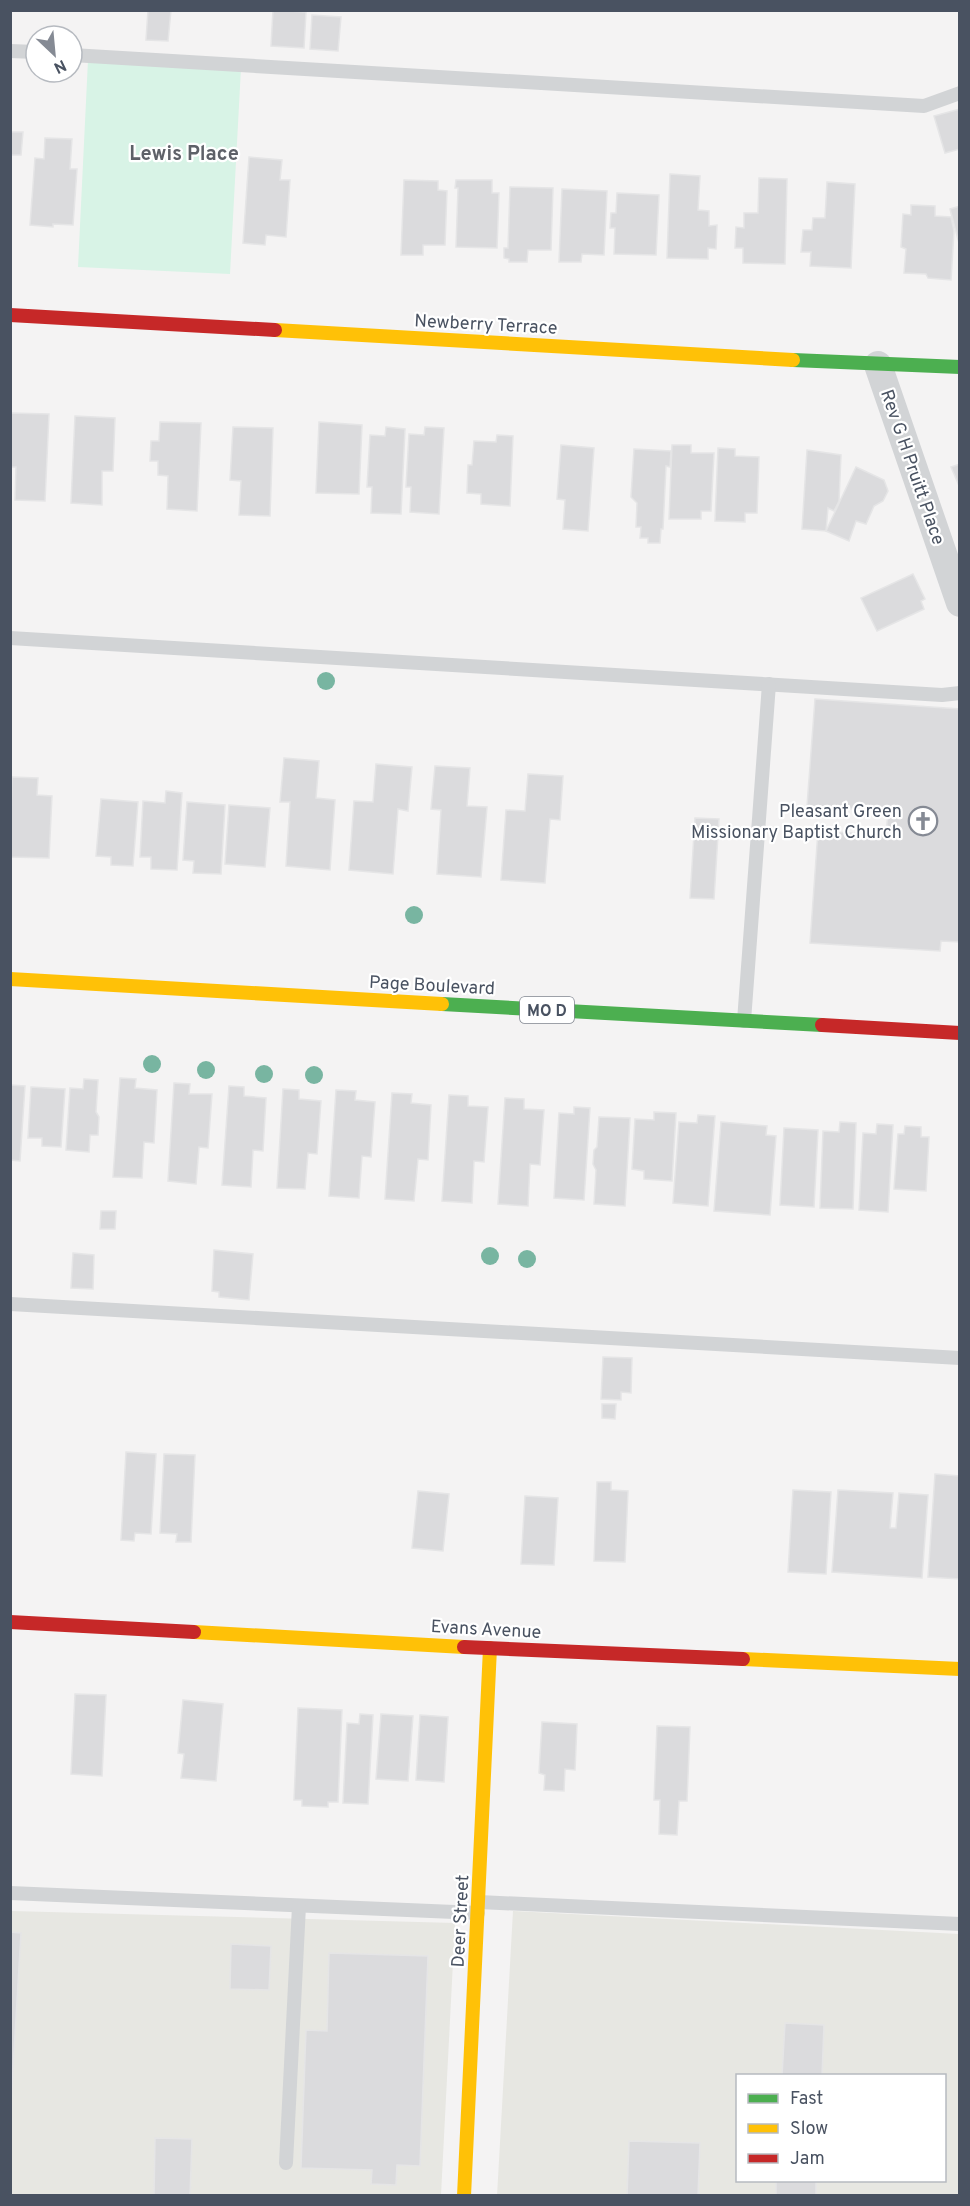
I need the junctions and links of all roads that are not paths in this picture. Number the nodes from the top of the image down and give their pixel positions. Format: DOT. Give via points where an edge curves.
graph roads {
  1 [pos="84,56"];
  2 [pos="960,93"];
  3 [pos="10,315"];
  4 [pos="878,365"];
  5 [pos="960,367"];
  6 [pos="960,603"];
  7 [pos="10,638"];
  8 [pos="769,684"];
  9 [pos="960,693"];
  10 [pos="10,979"];
  11 [pos="744,1021"];
  12 [pos="960,1033"];
  13 [pos="10,1304"];
  14 [pos="960,1358"];
  15 [pos="10,1622"];
  16 [pos="490,1648"];
  17 [pos="960,1670"];
  18 [pos="10,1893"];
  19 [pos="299,1906"];
  20 [pos="479,1908"];
  21 [pos="960,1924"];
  22 [pos="286,2163"];
  23 [pos="464,2196"];
  1 -- 2 [label="lane" via="924,106"];
  3 -- 4 [label="street, Newberry Terrace"];
  4 -- 5 [label="street, Newberry Terrace"];
  4 -- 6 [label="street, Rev G H Pruitt Place"];
  7 -- 8 [label="lane"];
  8 -- 9 [label="lane"];
  8 -- 11 [label="lane"];
  10 -- 11 [label="street, Page Boulevard / MO D"];
  11 -- 12 [label="street, Page Boulevard / MO D"];
  13 -- 14 [label="lane"];
  15 -- 16 [label="street, Evans Avenue"];
  16 -- 17 [label="street, Evans Avenue"];
  16 -- 20 [label="street, Deer Street"];
  18 -- 19 [label="lane"];
  19 -- 20 [label="lane"];
  19 -- 22 [label="lane"];
  20 -- 21 [label="lane"];
  20 -- 23 [label="street, Deer Street"];
}
